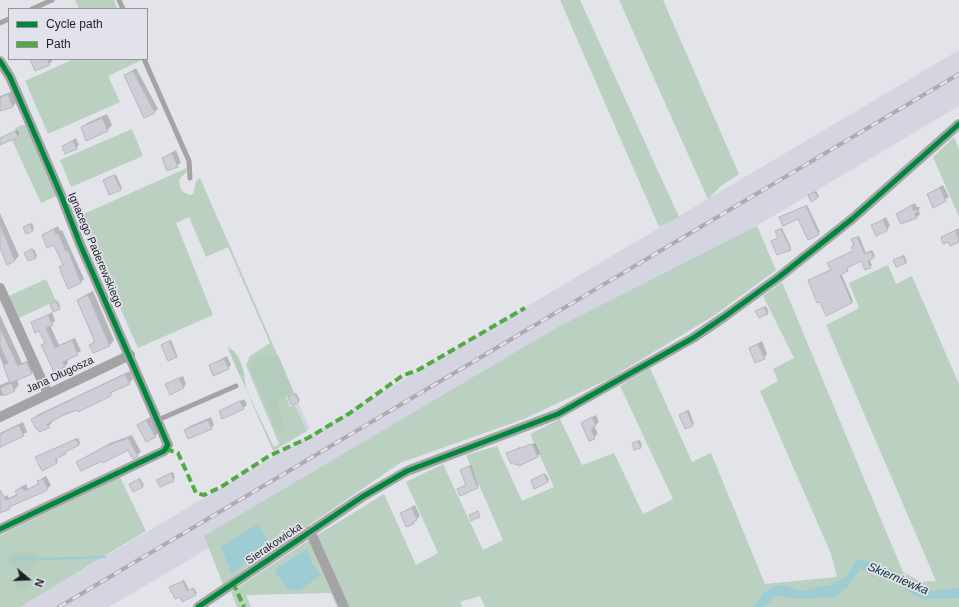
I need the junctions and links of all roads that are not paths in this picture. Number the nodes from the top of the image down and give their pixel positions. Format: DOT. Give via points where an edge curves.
graph roads {
  1 [pos="52,0"];
  2 [pos="34,8"];
  3 [pos="144,60"];
  4 [pos="0,61"];
  5 [pos="959,124"];
  6 [pos="190,178"];
  7 [pos="0,288"];
  8 [pos="130,355"];
  9 [pos="236,386"];
  10 [pos="48,394"];
  11 [pos="0,417"];
  12 [pos="158,420"];
  13 [pos="0,529"];
  14 [pos="310,531"];
  15 [pos="198,607"];
  16 [pos="344,607"];
  1 -- 2 [label="lane"];
  3 -- 6 [label="lane" via="189,161"];
  4 -- 8 [label="street, Ignacego Paderewskiego" via="10,77"];
  5 -- 14 [label="street, Sierakowicka" via="852,219 767,286 693,338 558,414 407,471"];
  7 -- 10 [label="street"];
  8 -- 10 [label="street, Jana Długosza"];
  8 -- 12 [label="street, Ignacego Paderewskiego"];
  9 -- 12 [label="lane"];
  10 -- 11 [label="street, Jana Długosza"];
  12 -- 13 [label="street, Ignacego Paderewskiego" via="168,443 166,449"];
  14 -- 15 [label="street, Sierakowicka"];
  14 -- 16 [label="street"];
}
